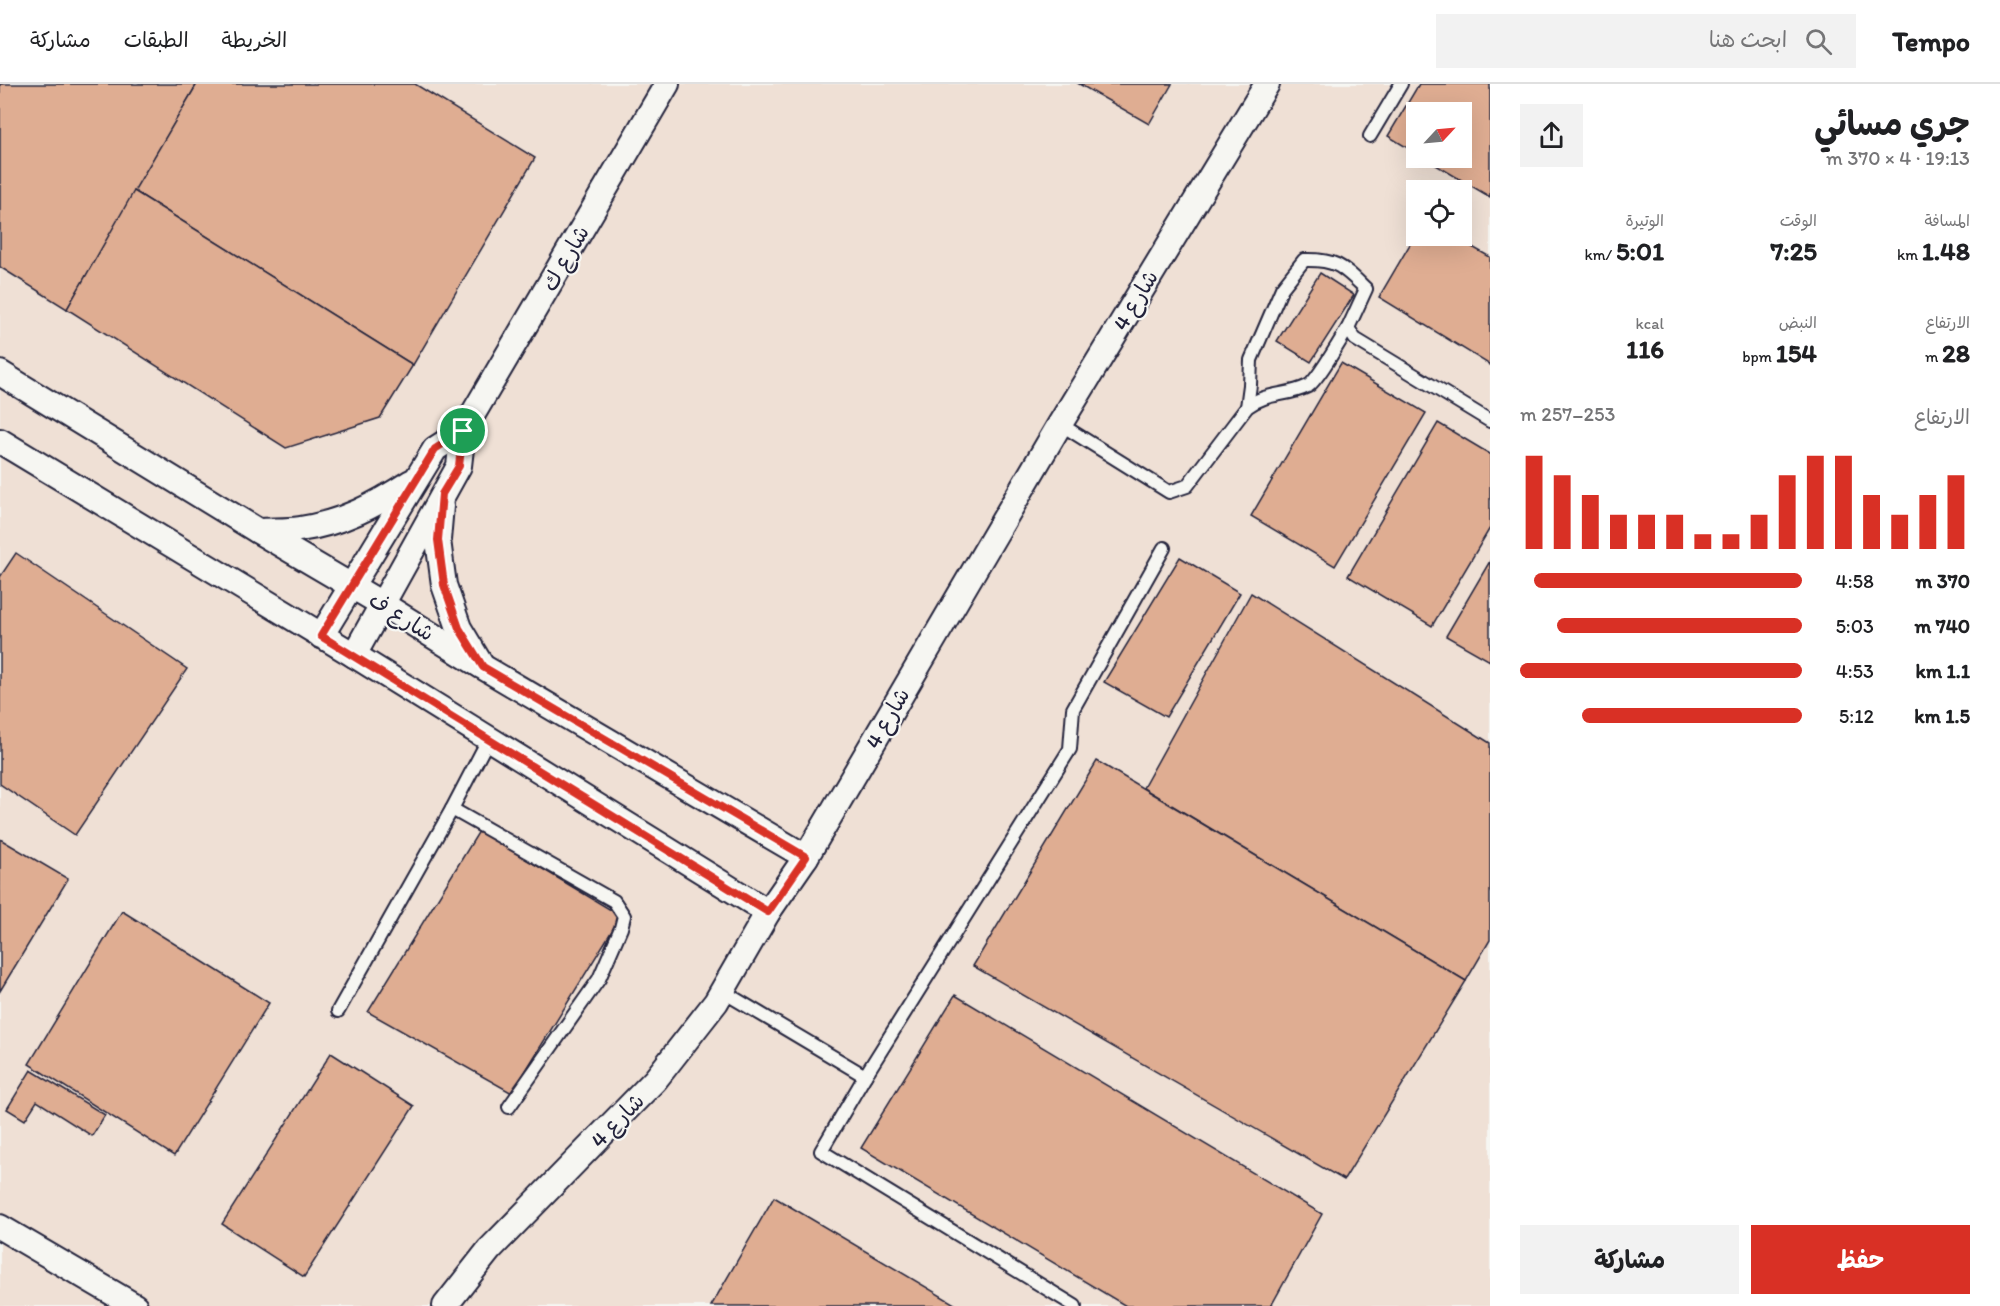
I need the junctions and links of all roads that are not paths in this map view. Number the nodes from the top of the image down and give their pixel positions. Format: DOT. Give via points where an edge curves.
graph roads {
  1 [pos="667,84"];
  2 [pos="1267,84"];
  3 [pos="1401,84"];
  4 [pos="1370,136"];
  5 [pos="1348,328"];
  6 [pos="0,373"];
  7 [pos="1247,407"];
  8 [pos="1490,422"];
  9 [pos="1060,424"];
  10 [pos="463,431"];
  11 [pos="0,441"];
  12 [pos="415,479"];
  13 [pos="442,494"];
  14 [pos="258,531"];
  15 [pos="1164,548"];
  16 [pos="351,585"];
  17 [pos="382,604"];
  18 [pos="321,636"];
  19 [pos="354,655"];
  20 [pos="483,667"];
  21 [pos="489,738"];
  22 [pos="452,809"];
  23 [pos="806,857"];
  24 [pos="768,912"];
  25 [pos="723,991"];
  26 [pos="338,1011"];
  27 [pos="865,1076"];
  28 [pos="509,1107"];
  29 [pos="0,1227"];
  30 [pos="135,1306"];
  31 [pos="445,1306"];
  32 [pos="1076,1306"];
  1 -- 10 [label="street, شارع ك"];
  2 -- 9 [label="street, شارع 4"];
  3 -- 4 [label="lane"];
  5 -- 7 [label="lane" via="1310,385 1268,395"];
  5 -- 7 [label="lane" via="1366,289 1346,270 1326,260 1304,260 1282,288 1251,360"];
  5 -- 8 [label="lane" via="1354,339"];
  6 -- 14 [label="street, شارع ف"];
  7 -- 9 [label="lane" via="1187,486 1168,492"];
  9 -- 23 [label="street, شارع 4"];
  10 -- 12 [label="street, شارع ك" via="435,449"];
  10 -- 13 [label="street, شارع ك" via="459,466"];
  11 -- 18 [label="street"];
  12 -- 14 [label="street" via="378,503 340,520 300,529"];
  12 -- 16 [label="street, شارع ك"];
  13 -- 17 [label="street, شارع ك"];
  13 -- 20 [label="street" via="438,540 444,585 459,628"];
  14 -- 16 [label="street, شارع ف"];
  15 -- 27 [label="lane" via="1073,709 1070,750"];
  16 -- 17 [label="street, شارع ف"];
  16 -- 18 [label="street, شارع ك"];
  17 -- 19 [label="street, شارع ك"];
  17 -- 20 [label="street, شارع ف"];
  18 -- 19 [label="street"];
  19 -- 21 [label="street"];
  20 -- 23 [label="street, شارع ف"];
  21 -- 22 [label="lane"];
  21 -- 24 [label="street"];
  22 -- 26 [label="lane"];
  22 -- 28 [label="lane" via="614,901 624,916 599,979"];
  23 -- 24 [label="street, شارع 4"];
  24 -- 25 [label="street, شارع 4"];
  25 -- 27 [label="lane"];
  25 -- 31 [label="street, شارع 4" via="655,1080 489,1250"];
  27 -- 32 [label="lane" via="821,1151"];
  29 -- 30 [label="street"];
}
